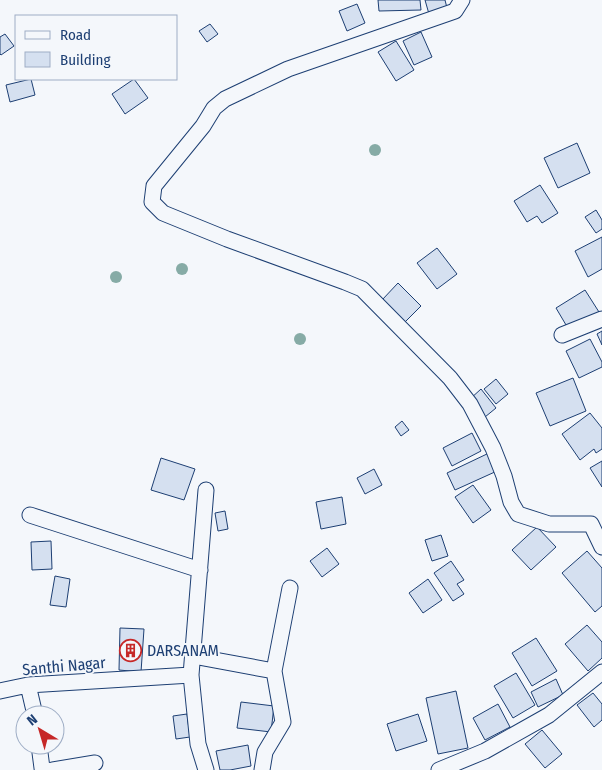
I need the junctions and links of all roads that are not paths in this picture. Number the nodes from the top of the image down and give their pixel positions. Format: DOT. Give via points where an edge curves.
graph roads {
  1 [pos="462,0"];
  2 [pos="602,319"];
  3 [pos="562,335"];
  4 [pos="206,490"];
  5 [pos="30,515"];
  6 [pos="602,547"];
  7 [pos="200,570"];
  8 [pos="290,588"];
  9 [pos="193,656"];
  10 [pos="274,671"];
  11 [pos="602,672"];
  12 [pos="191,675"];
  13 [pos="28,685"];
  14 [pos="0,691"];
  15 [pos="33,705"];
  16 [pos="40,755"];
  17 [pos="95,762"];
  18 [pos="48,770"];
  19 [pos="53,770"];
  20 [pos="206,770"];
  21 [pos="262,770"];
  22 [pos="439,770"];
  1 -- 6 [label="street" via="455,10 288,69 225,99 214,108 154,186 152,202 163,212 181,220 362,289 450,378 470,404 493,448 518,514 549,524 591,524"];
  2 -- 3 [label="street"];
  4 -- 7 [label="street"];
  5 -- 7 [label="street"];
  7 -- 9 [label="street"];
  8 -- 10 [label="street"];
  9 -- 10 [label="street"];
  9 -- 12 [label="street"];
  10 -- 21 [label="street" via="283,722 265,752"];
  11 -- 22 [label="street" via="549,715 485,751"];
  12 -- 13 [label="street, Santhi Nagar"];
  12 -- 20 [label="street" via="198,744"];
  13 -- 14 [label="street, Santhi Nagar"];
  13 -- 15 [label="street"];
  16 -- 18 [label="street" via="42,768"];
  17 -- 19 [label="street"];
}
